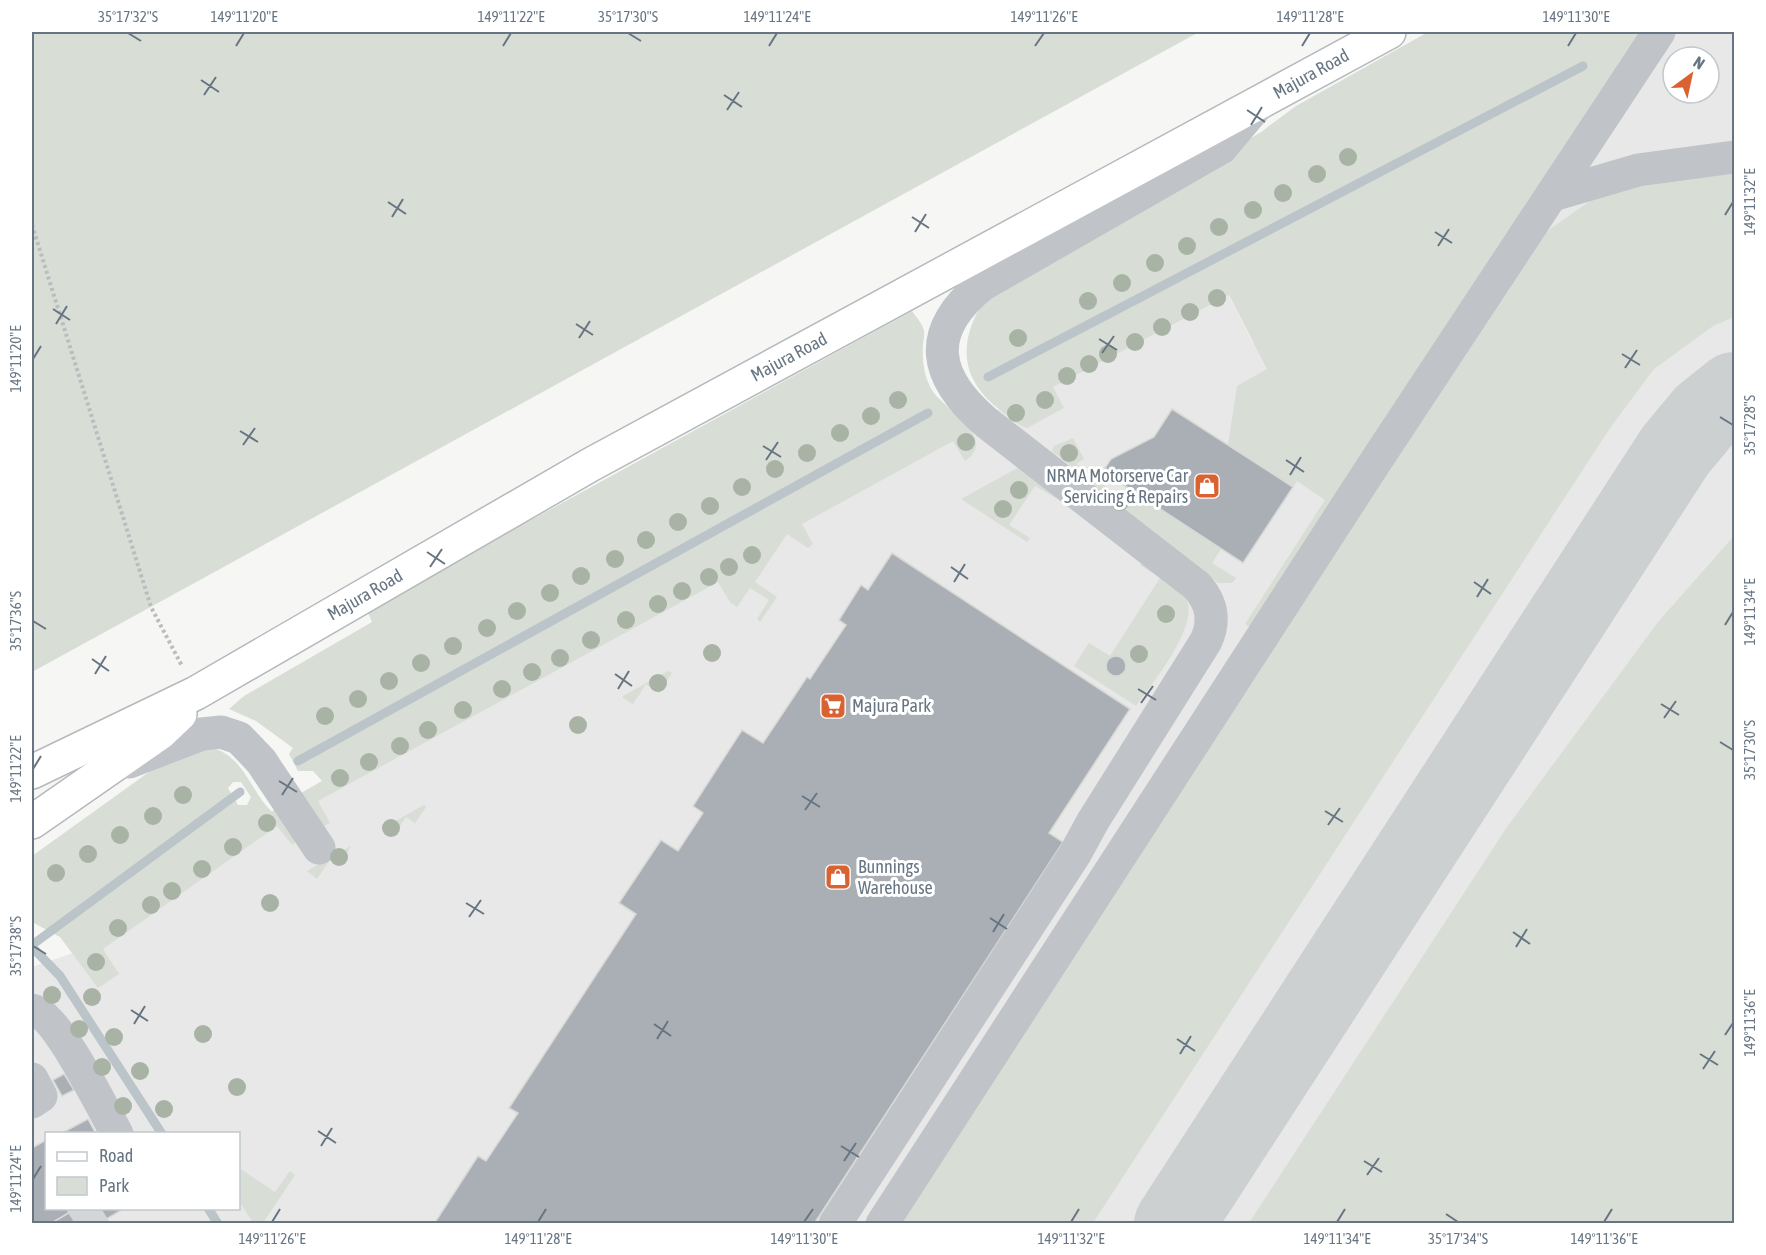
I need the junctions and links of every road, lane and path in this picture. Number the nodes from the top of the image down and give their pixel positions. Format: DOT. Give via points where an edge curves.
graph roads {
  1 [pos="1389,32"];
  2 [pos="1659,32"];
  3 [pos="1260,103"];
  4 [pos="1734,157"];
  5 [pos="1553,195"];
  6 [pos="32,225"];
  7 [pos="196,693"];
  8 [pos="32,772"];
  9 [pos="103,772"];
  10 [pos="32,822"];
  11 [pos="319,848"];
  12 [pos="32,1010"];
  13 [pos="32,1019"];
  14 [pos="32,1079"];
  15 [pos="32,1102"];
  16 [pos="112,1124"];
  17 [pos="835,1224"];
  18 [pos="882,1224"];
  1 -- 3 [label="main road, Majura Road"];
  2 -- 5 [label="lane"];
  3 -- 7 [label="main road, Majura Road" via="590,465"];
  3 -- 17 [label="lane" via="1221,148 981,285 956,309 945,332 945,368 959,396 1192,582 1208,601 1212,624 1206,641 1075,854"];
  4 -- 5 [label="lane" via="1638,170"];
  5 -- 18 [label="lane" via="1372,467"];
  6 -- 7 [label="path" via="151,607"];
  7 -- 8 [label="main road, Majura Road"];
  7 -- 9 [label="main road, Majura Road" via="171,724"];
  9 -- 10 [label="main road, Majura Road"];
  9 -- 11 [label="lane" via="202,734 221,732 234,736 249,745"];
  12 -- 16 [label="lane" via="43,1014 66,1044"];
  13 -- 16 [label="lane" via="75,1094"];
  14 -- 15 [label="lane" via="41,1096"];
}
